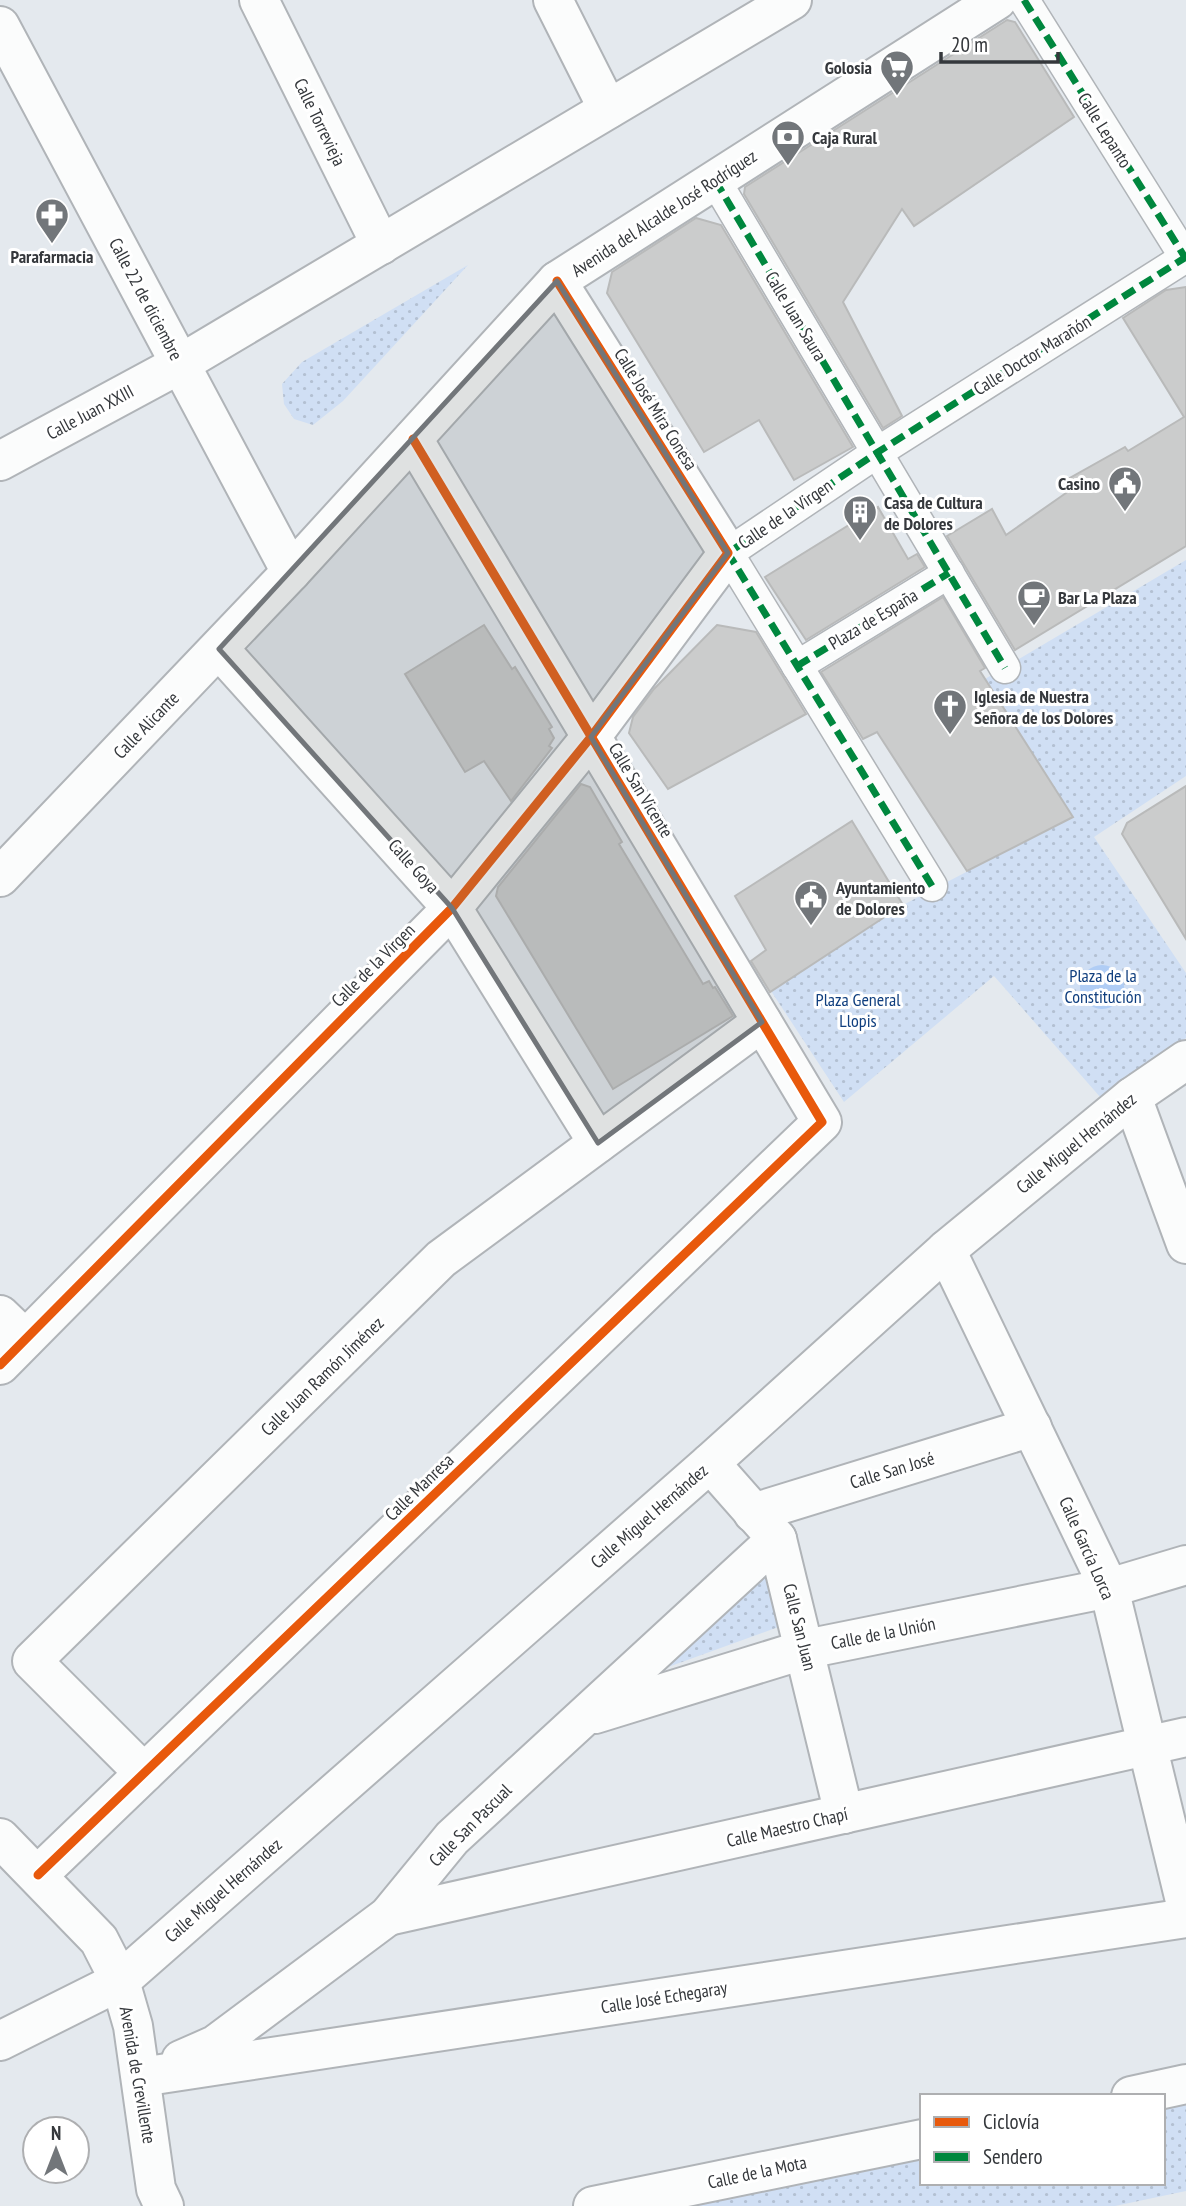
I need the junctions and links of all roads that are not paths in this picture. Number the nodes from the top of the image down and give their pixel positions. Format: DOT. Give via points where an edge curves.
graph roads {
  1 [pos="259,0"];
  2 [pos="553,0"];
  3 [pos="792,0"];
  4 [pos="997,0"];
  5 [pos="1024,0"];
  6 [pos="0,26"];
  7 [pos="608,109"];
  8 [pos="715,180"];
  9 [pos="381,245"];
  10 [pos="1186,258"];
  11 [pos="557,281"];
  12 [pos="180,364"];
  13 [pos="413,439"];
  14 [pos="878,452"];
  15 [pos="0,461"];
  16 [pos="728,553"];
  17 [pos="291,572"];
  18 [pos="949,573"];
  19 [pos="219,649"];
  20 [pos="797,666"];
  21 [pos="1005,667"];
  22 [pos="591,737"];
  23 [pos="0,877"];
  24 [pos="932,886"];
  25 [pos="452,908"];
  26 [pos="762,1022"];
  27 [pos="1186,1060"];
  28 [pos="1132,1097"];
  29 [pos="822,1122"];
  30 [pos="598,1143"];
  31 [pos="1186,1244"];
  32 [pos="946,1250"];
  33 [pos="8,1340"];
  34 [pos="1031,1427"];
  35 [pos="710,1463"];
  36 [pos="765,1526"];
  37 [pos="1186,1565"];
  38 [pos="1109,1588"];
  39 [pos="806,1649"];
  40 [pos="584,1717"];
  41 [pos="1186,1737"];
  42 [pos="1147,1746"];
  43 [pos="144,1773"];
  44 [pos="844,1814"];
  45 [pos="0,1838"];
  46 [pos="38,1875"];
  47 [pos="1186,1905"];
  48 [pos="388,1916"];
  49 [pos="1186,1917"];
  50 [pos="120,1981"];
  51 [pos="0,2041"];
  52 [pos="141,2077"];
  53 [pos="1186,2084"];
  54 [pos="1140,2094"];
  55 [pos="920,2139"];
  56 [pos="157,2200"];
  57 [pos="593,2206"];
  1 -- 9 [label="street, Calle Torrevieja"];
  2 -- 7 [label="street"];
  3 -- 7 [label="street"];
  4 -- 8 [label="street, Avenida del Alcalde José Rodríguez"];
  5 -- 10 [label="street, Calle Lepanto"];
  6 -- 12 [label="street, Calle 22 de diciembre"];
  7 -- 9 [label="street"];
  8 -- 11 [label="street, Avenida del Alcalde José Rodríguez"];
  8 -- 14 [label="street, Calle Juan Saura"];
  9 -- 12 [label="street"];
  10 -- 14 [label="street, Calle Doctor Marañón"];
  11 -- 13 [label="street, Avenida del Alcalde José Rodríguez"];
  11 -- 16 [label="street, Calle José Mira Conesa"];
  12 -- 15 [label="street, Calle Juan XXIII"];
  12 -- 17 [label="street, Calle 22 de diciembre"];
  13 -- 17 [label="street, Avenida del Alcalde José Rodríguez"];
  13 -- 22 [label="street, Calle San Vicente"];
  14 -- 16 [label="street, Calle de la Virgen"];
  14 -- 18 [label="street"];
  16 -- 20 [label="street, Calle José Mira Conesa"];
  16 -- 22 [label="street, Calle de la Virgen"];
  17 -- 19 [label="street, Calle Alicante"];
  18 -- 20 [label="street, Plaza de España"];
  18 -- 21 [label="street"];
  19 -- 23 [label="street, Calle Alicante"];
  19 -- 25 [label="street, Calle Goya"];
  20 -- 24 [label="street, Calle José Mira Conesa"];
  22 -- 25 [label="street, Calle de la Virgen"];
  22 -- 26 [label="street, Calle San Vicente"];
  25 -- 30 [label="street, Calle Goya"];
  25 -- 33 [label="street, Calle de la Virgen"];
  26 -- 29 [label="street, Calle San Vicente"];
  26 -- 30 [label="street, Calle Juan Ramón Jiménez"];
  27 -- 28 [label="street, Calle Miguel Hernández"];
  28 -- 31 [label="street"];
  28 -- 32 [label="street, Calle Miguel Hernández"];
  29 -- 43 [label="street, Calle Manresa"];
  30 -- 43 [label="street, Calle Juan Ramón Jiménez" via="441,1259 32,1661"];
  32 -- 34 [label="street, Calle García Lorca"];
  32 -- 35 [label="street, Calle Miguel Hernández"];
  34 -- 36 [label="street, Calle San José"];
  34 -- 38 [label="street, Calle García Lorca"];
  35 -- 36 [label="street, Calle San Juan"];
  35 -- 50 [label="street, Calle Miguel Hernández"];
  36 -- 39 [label="street, Calle San Juan"];
  36 -- 40 [label="street, Calle San Pascual"];
  37 -- 38 [label="street, Calle de la Unión"];
  38 -- 39 [label="street, Calle de la Unión"];
  38 -- 42 [label="street, Calle García Lorca"];
  39 -- 40 [label="street, Calle de la Unión"];
  39 -- 44 [label="street, Calle San Juan"];
  40 -- 48 [label="street, Calle San Pascual" via="452,1838"];
  41 -- 42 [label="street, Calle Maestro Chapí"];
  42 -- 44 [label="street, Calle Maestro Chapí"];
  42 -- 47 [label="street, Calle García Lorca"];
  43 -- 46 [label="street, Calle Manresa"];
  44 -- 48 [label="street, Calle Maestro Chapí"];
  45 -- 46 [label="street, Avenida de Crevillente"];
  46 -- 50 [label="street, Avenida de Crevillente" via="99,1940"];
  48 -- 52 [label="street, Calle San Pascual" via="215,2045"];
  49 -- 52 [label="street, Calle José Echegaray"];
  50 -- 51 [label="street, Calle Miguel Hernández"];
  50 -- 52 [label="street, Avenida de Crevillente"];
  52 -- 56 [label="street, Avenida de Crevillente"];
  53 -- 54 [label="street"];
  55 -- 57 [label="street, Calle de la Mota"];
}
